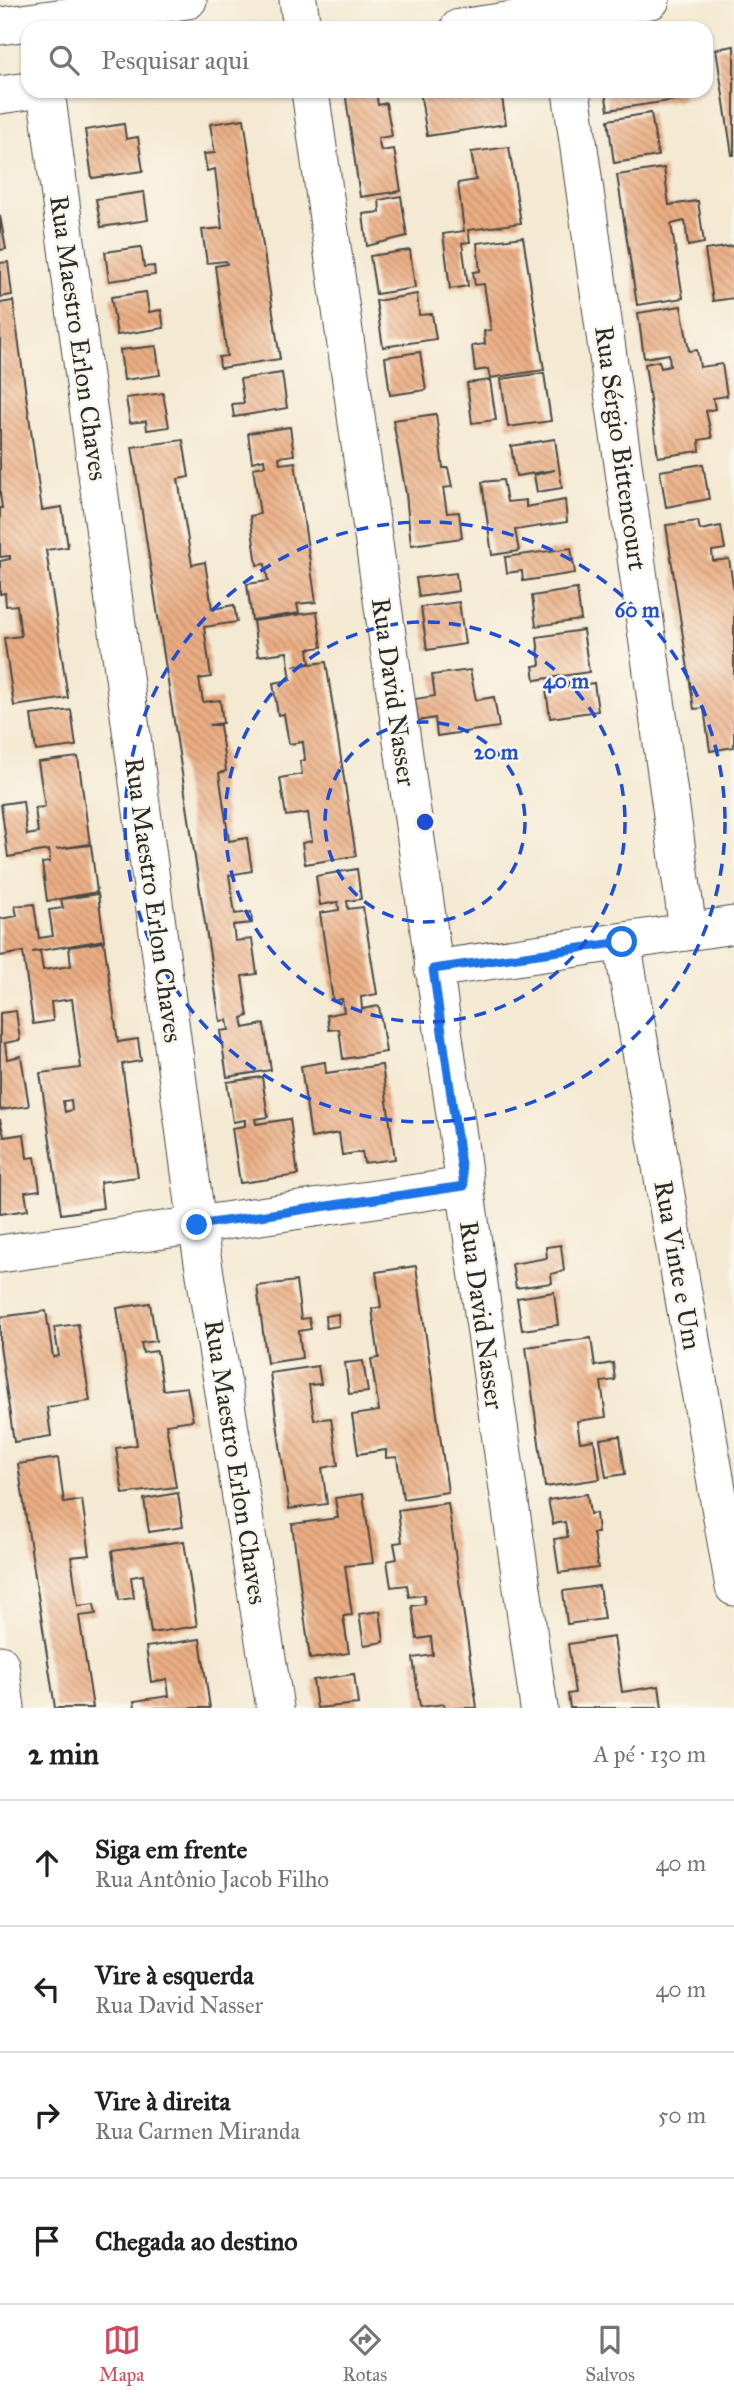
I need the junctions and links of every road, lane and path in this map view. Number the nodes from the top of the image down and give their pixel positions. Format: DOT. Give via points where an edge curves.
graph roads {
  1 [pos="188,0"];
  2 [pos="299,0"];
  3 [pos="651,0"];
  4 [pos="36,21"];
  5 [pos="301,21"];
  6 [pos="561,21"];
  7 [pos="21,23"];
  8 [pos="0,26"];
  9 [pos="21,92"];
  10 [pos="0,95"];
  11 [pos="47,98"];
  12 [pos="311,98"];
  13 [pos="572,98"];
  14 [pos="734,925"];
  15 [pos="688,930"];
  16 [pos="622,942"];
  17 [pos="433,969"];
  18 [pos="464,1186"];
  19 [pos="197,1225"];
  20 [pos="0,1254"];
  21 [pos="734,1587"];
  22 [pos="0,1664"];
  23 [pos="6,1708"];
  24 [pos="275,1708"];
  25 [pos="539,1708"];
  1 -- 4 [label="street"];
  2 -- 5 [label="street"];
  3 -- 6 [label="street"];
  7 -- 8 [label="street"];
  9 -- 10 [label="street"];
  11 -- 19 [label="street, Rua Maestro Erlon Chaves"];
  12 -- 17 [label="street, Rua David Nasser"];
  13 -- 15 [label="street, Rua Sérgio Bittencourt"];
  14 -- 15 [label="street"];
  15 -- 16 [label="street"];
  16 -- 17 [label="street"];
  16 -- 21 [label="street, Rua Vinte e Um"];
  17 -- 18 [label="street, Rua David Nasser"];
  18 -- 19 [label="street"];
  18 -- 25 [label="street, Rua David Nasser"];
  19 -- 20 [label="street"];
  19 -- 24 [label="street, Rua Maestro Erlon Chaves"];
  22 -- 23 [label="street"];
}
